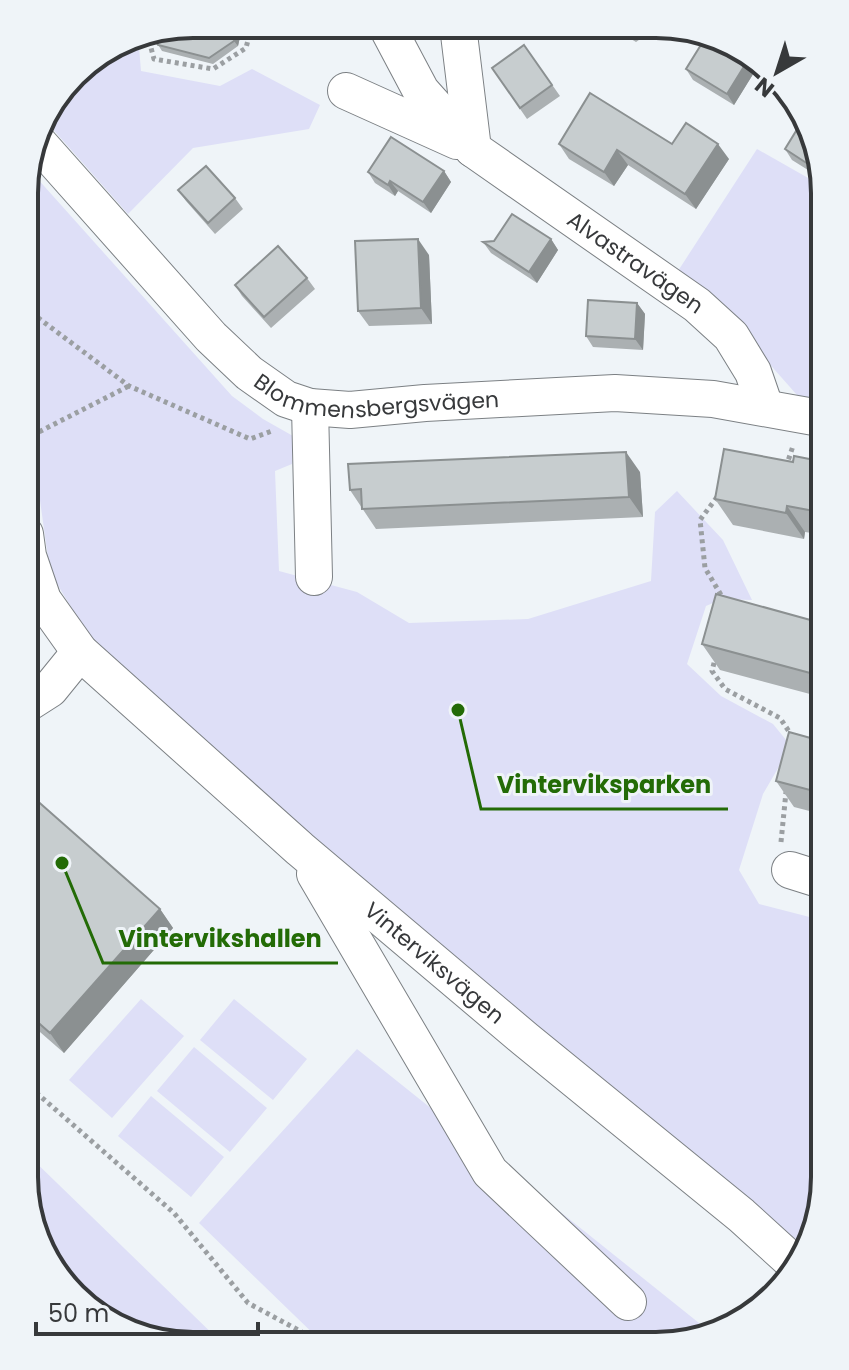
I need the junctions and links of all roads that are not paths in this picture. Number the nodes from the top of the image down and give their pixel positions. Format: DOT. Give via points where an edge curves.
graph roads {
  1 [pos="393,38"];
  2 [pos="459,38"];
  3 [pos="346,91"];
  4 [pos="473,149"];
  5 [pos="41,163"];
  6 [pos="310,407"];
  7 [pos="765,407"];
  8 [pos="811,416"];
  9 [pos="314,577"];
  10 [pos="38,604"];
  11 [pos="80,652"];
  12 [pos="38,697"];
  13 [pos="300,849"];
  14 [pos="790,870"];
  15 [pos="811,877"];
  16 [pos="788,1258"];
  17 [pos="628,1302"];
  1 -- 4 [label="street" via="421,91"];
  2 -- 4 [label="street"];
  3 -- 4 [label="street, Alvastravägen"];
  4 -- 7 [label="street, Alvastravägen" via="697,305 731,336 753,372"];
  5 -- 6 [label="street, Blommensbergsvägen" via="249,373 286,399"];
  6 -- 7 [label="street, Blommensbergsvägen" via="350,410 615,393"];
  6 -- 9 [label="street"];
  7 -- 8 [label="street, Blommensbergsvägen"];
  10 -- 11 [label="street, Vinterviksvägen"];
  11 -- 12 [label="street"];
  11 -- 13 [label="street, Vinterviksvägen"];
  13 -- 16 [label="street, Vinterviksvägen"];
  13 -- 17 [label="street" via="490,1172"];
  14 -- 15 [label="street"];
}
